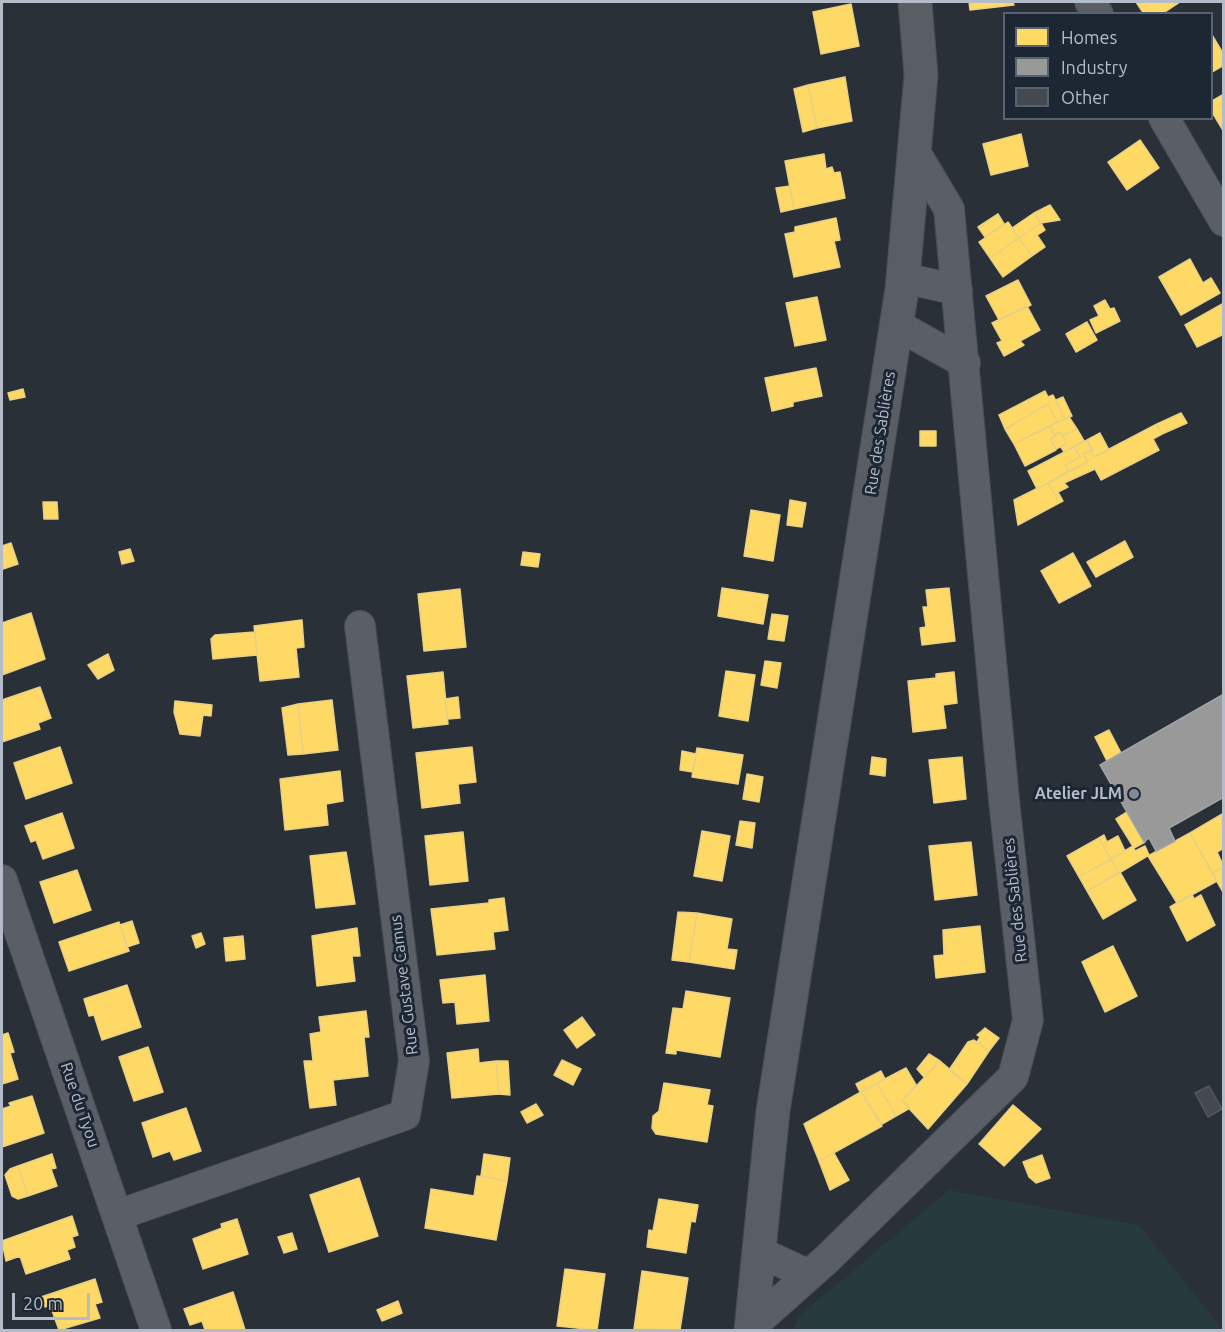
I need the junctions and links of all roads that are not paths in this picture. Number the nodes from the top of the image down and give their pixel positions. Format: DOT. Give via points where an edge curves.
graph roads {
  1 [pos="915,2"];
  2 [pos="1165,120"];
  3 [pos="915,152"];
  4 [pos="1224,221"];
  5 [pos="903,278"];
  6 [pos="957,290"];
  7 [pos="897,325"];
  8 [pos="965,363"];
  9 [pos="360,626"];
  10 [pos="2,880"];
  11 [pos="118,1215"];
  12 [pos="759,1252"];
  13 [pos="809,1275"];
  14 [pos="752,1328"];
  15 [pos="156,1330"];
  1 -- 3 [label="main road, Rue des Sablières" via="921,75"];
  2 -- 4 [label="street"];
  3 -- 5 [label="main road, Rue des Sablières"];
  3 -- 6 [label="street, Rue des Sablières" via="949,208"];
  5 -- 6 [label="street"];
  5 -- 7 [label="main road, Rue des Sablières"];
  6 -- 8 [label="street, Rue des Sablières"];
  7 -- 8 [label="street"];
  7 -- 12 [label="main road, Rue des Sablières" via="773,1111"];
  8 -- 13 [label="street, Rue des Sablières" via="1028,1020 1013,1077"];
  9 -- 11 [label="street, Rue Gustave Camus" via="414,1061 405,1115"];
  10 -- 11 [label="street, Rue du Tyou"];
  11 -- 15 [label="street, Rue du Tyou"];
  12 -- 13 [label="street"];
  12 -- 14 [label="main road, Rue des Sablières"];
  13 -- 14 [label="street, Rue des Sablières"];
}
